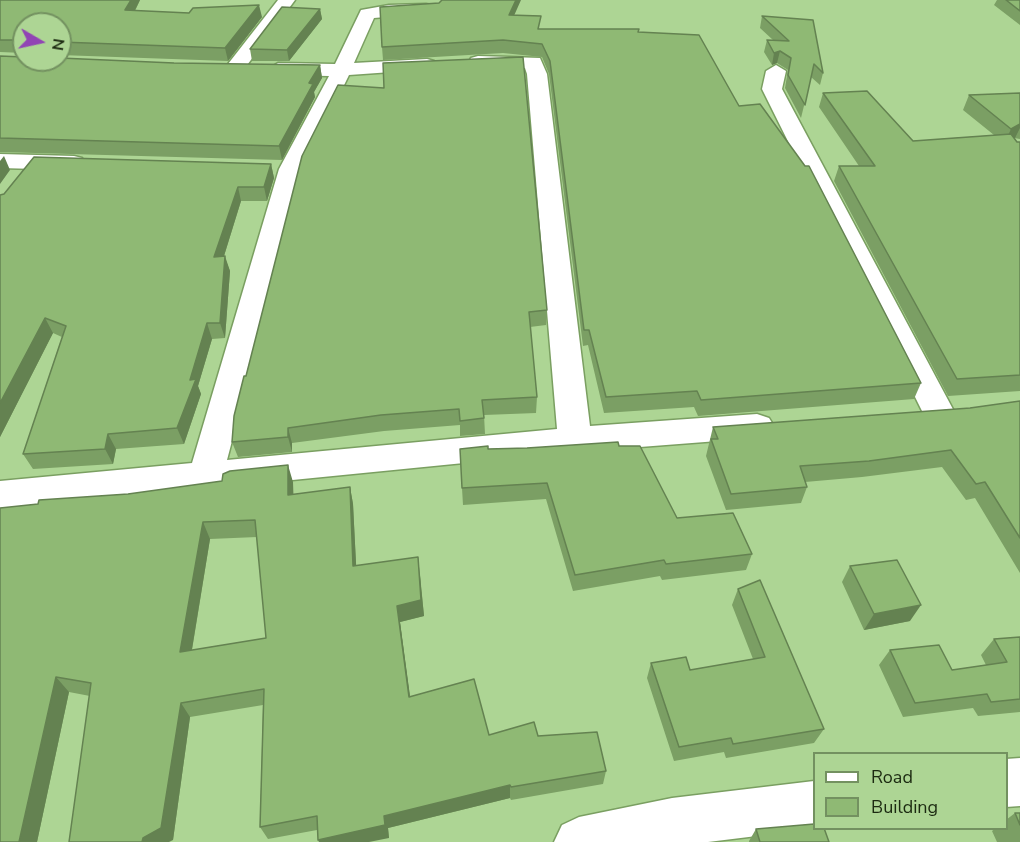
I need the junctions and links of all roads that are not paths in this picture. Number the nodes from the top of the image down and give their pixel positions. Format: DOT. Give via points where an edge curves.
graph roads {
  1 [pos="287,0"];
  2 [pos="434,9"];
  3 [pos="212,68"];
  4 [pos="235,68"];
  5 [pos="342,70"];
  6 [pos="776,71"];
  7 [pos="0,161"];
  8 [pos="34,161"];
  9 [pos="92,164"];
  10 [pos="14,186"];
  11 [pos="974,409"];
  12 [pos="939,412"];
  13 [pos="904,415"];
  14 [pos="786,424"];
  15 [pos="575,440"];
  16 [pos="206,475"];
  17 [pos="0,495"];
  18 [pos="813,806"];
  19 [pos="675,832"];
  20 [pos="579,842"];
  1 -- 4 [label="street"];
  2 -- 5 [label="street" via="366,14"];
  3 -- 4 [label="street"];
  4 -- 5 [label="street"];
  5 -- 15 [label="street" via="533,62"];
  5 -- 16 [label="street" via="280,168"];
  6 -- 12 [label="street" via="772,89"];
  7 -- 8 [label="street"];
  8 -- 9 [label="street"];
  8 -- 10 [label="street"];
  11 -- 12 [label="street"];
  12 -- 13 [label="street"];
  14 -- 15 [label="street"];
  15 -- 16 [label="street"];
  16 -- 17 [label="street"];
  18 -- 19 [label="street"];
  19 -- 20 [label="street"];
}
